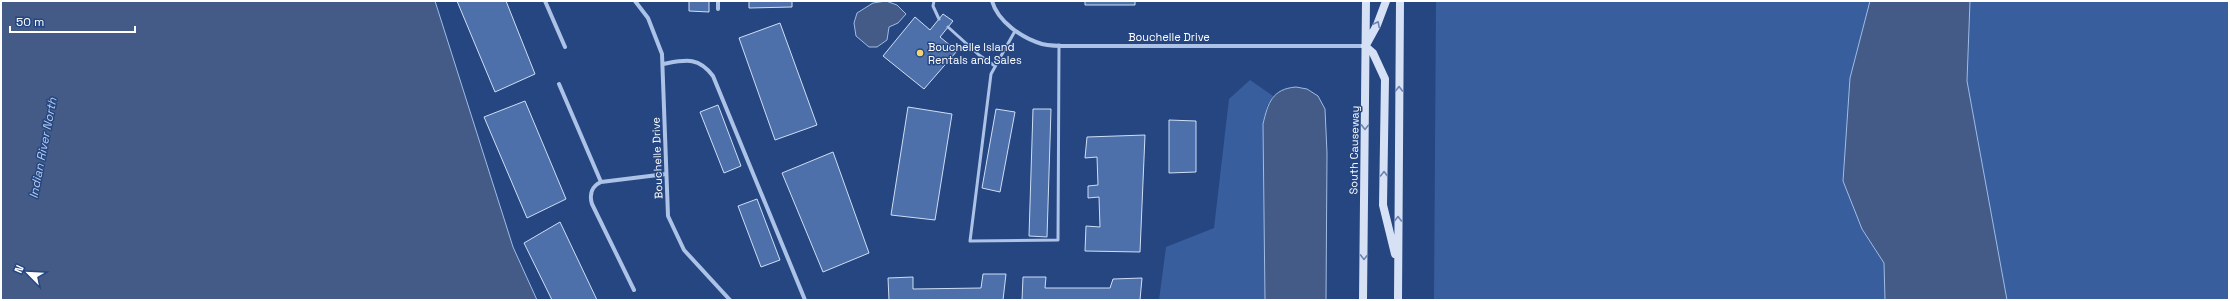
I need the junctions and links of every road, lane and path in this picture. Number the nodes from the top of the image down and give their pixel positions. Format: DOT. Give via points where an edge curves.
graph roads {
  1 [pos="545,1"];
  2 [pos="635,1"];
  3 [pos="718,1"];
  4 [pos="934,1"];
  5 [pos="992,1"];
  6 [pos="1366,1"];
  7 [pos="1386,1"];
  8 [pos="1400,1"];
  9 [pos="718,9"];
  10 [pos="939,19"];
  11 [pos="948,27"];
  12 [pos="1015,31"];
  13 [pos="1059,45"];
  14 [pos="1365,46"];
  15 [pos="565,47"];
  16 [pos="663,64"];
  17 [pos="995,66"];
  18 [pos="559,84"];
  19 [pos="666,174"];
  20 [pos="601,182"];
  21 [pos="1398,267"];
  22 [pos="634,290"];
  23 [pos="730,300"];
  24 [pos="805,300"];
  25 [pos="1363,300"];
  26 [pos="1398,300"];
  1 -- 15 [label="street"];
  2 -- 16 [label="street, Bouchelle Drive" via="648,18 662,54"];
  3 -- 9 [label="street"];
  4 -- 10 [label="lane" via="933,6"];
  5 -- 12 [label="street, Bouchelle Drive" via="994,7"];
  6 -- 14 [label="main road, South Causeway"];
  14 -- 7 [label="main road, one-way"];
  21 -- 8 [label="main road, one-way"];
  11 -- 17 [label="lane"];
  12 -- 13 [label="street, Bouchelle Drive" via="1042,44"];
  12 -- 17 [label="lane"];
  13 -- 14 [label="street, Bouchelle Drive"];
  13 -- 17 [label="lane" via="1058,240 970,241 991,74"];
  21 -- 14 [label="main road, one-way" via="1383,205 1385,79 1373,53"];
  14 -- 25 [label="main road, South Causeway, one-way"];
  16 -- 19 [label="street, Bouchelle Drive"];
  16 -- 24 [label="street" via="689,60 699,62 713,76"];
  18 -- 20 [label="street"];
  19 -- 20 [label="street"];
  19 -- 23 [label="street, Bouchelle Drive" via="668,216 684,250"];
  20 -- 22 [label="street" via="593,188 590,200"];
  21 -- 26 [label="main road"];
}
